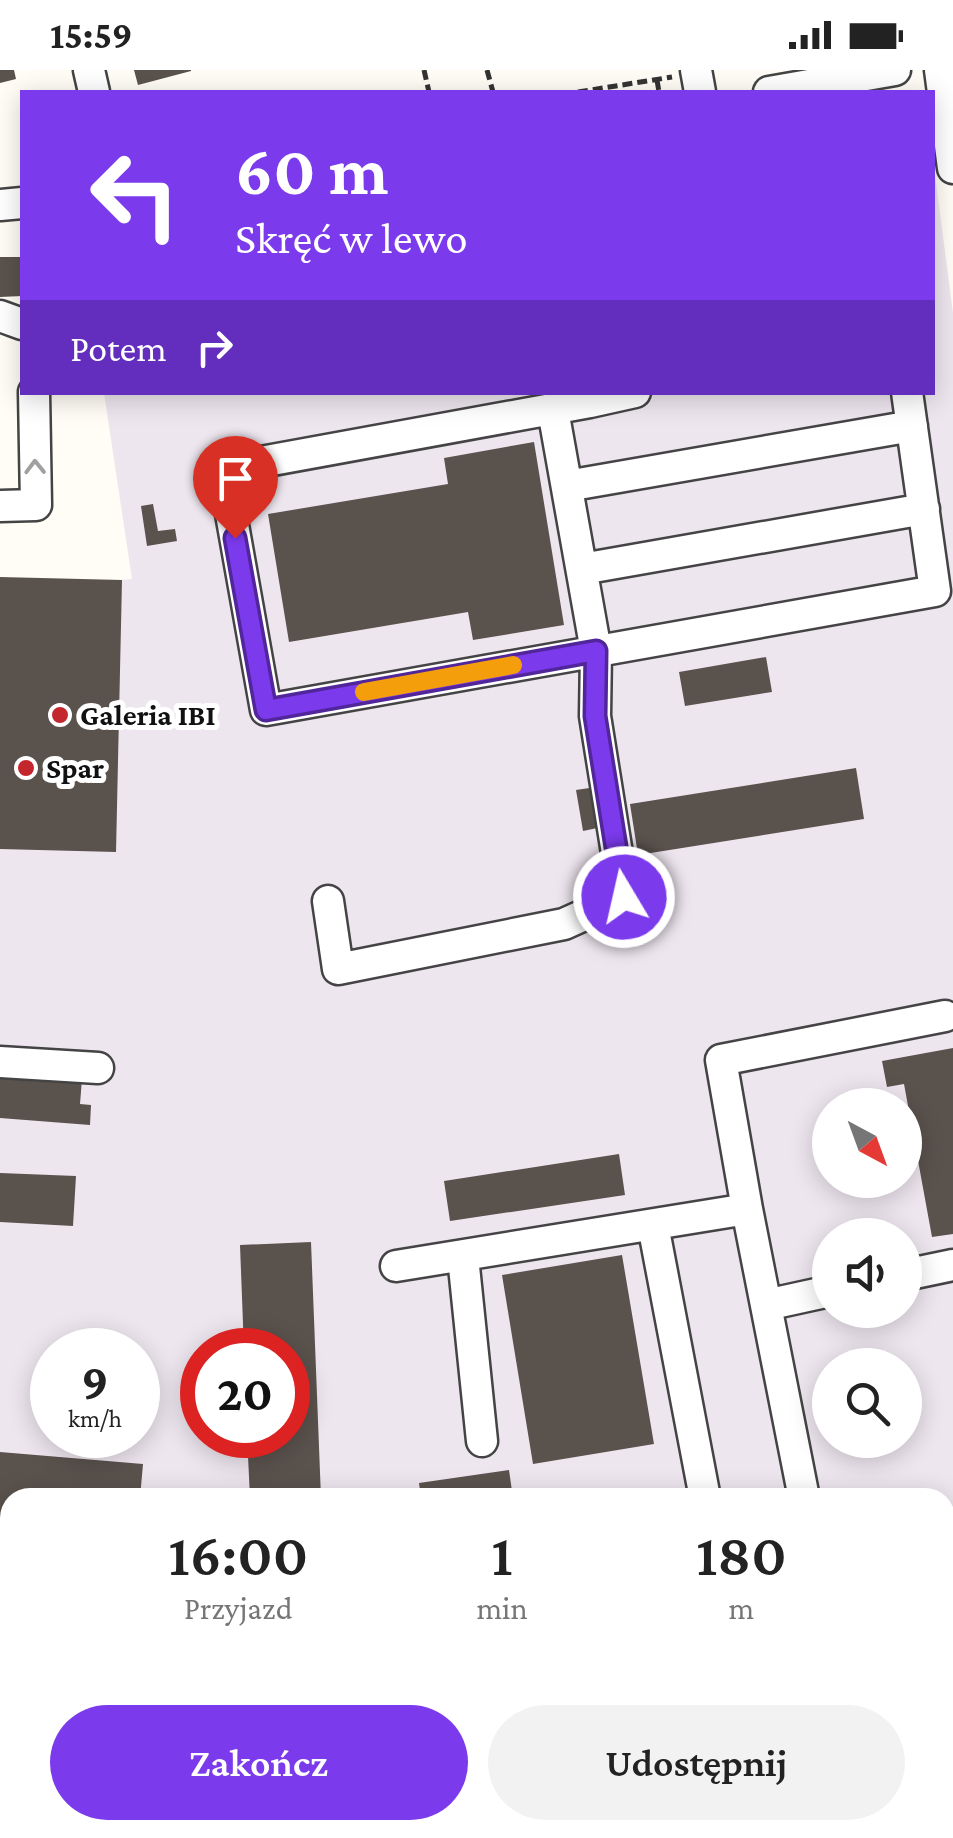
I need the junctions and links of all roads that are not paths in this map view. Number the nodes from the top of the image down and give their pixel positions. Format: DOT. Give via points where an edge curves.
graph roads {
  1 [pos="894,70"];
  2 [pos="940,70"];
  3 [pos="781,90"];
  4 [pos="953,168"];
  5 [pos="34,395"];
  6 [pos="908,395"];
  7 [pos="590,397"];
  8 [pos="473,407"];
  9 [pos="553,410"];
  10 [pos="912,426"];
  11 [pos="568,486"];
  12 [pos="0,506"];
  13 [pos="924,510"];
  14 [pos="582,570"];
  15 [pos="596,651"];
  16 [pos="328,902"];
  17 [pos="944,1016"];
  18 [pos="0,1062"];
  19 [pos="98,1068"];
  20 [pos="746,1209"];
  21 [pos="652,1224"];
  22 [pos="463,1257"];
  23 [pos="953,1264"];
  24 [pos="396,1266"];
  25 [pos="922,1271"];
  26 [pos="812,1296"];
  27 [pos="766,1306"];
  28 [pos="482,1441"];
  29 [pos="703,1488"];
  30 [pos="802,1488"];
  1 -- 3 [label="street"];
  2 -- 4 [label="street"];
  12 -- 5 [label="street, one-way" via="36,505"];
  6 -- 10 [label="street"];
  7 -- 9 [label="street"];
  8 -- 9 [label="street"];
  8 -- 15 [label="street" via="223,469 266,710"];
  9 -- 11 [label="street"];
  10 -- 11 [label="street"];
  10 -- 13 [label="street"];
  11 -- 14 [label="street"];
  13 -- 14 [label="street"];
  13 -- 15 [label="street" via="935,591"];
  14 -- 15 [label="street"];
  15 -- 16 [label="street" via="595,716 624,897 564,924 338,969"];
  17 -- 20 [label="street" via="721,1060"];
  18 -- 19 [label="street"];
  20 -- 21 [label="street"];
  20 -- 27 [label="street"];
  21 -- 22 [label="street"];
  21 -- 29 [label="street"];
  22 -- 24 [label="street"];
  22 -- 28 [label="street"];
  23 -- 25 [label="street"];
  26 -- 27 [label="street"];
  27 -- 30 [label="street"];
}
